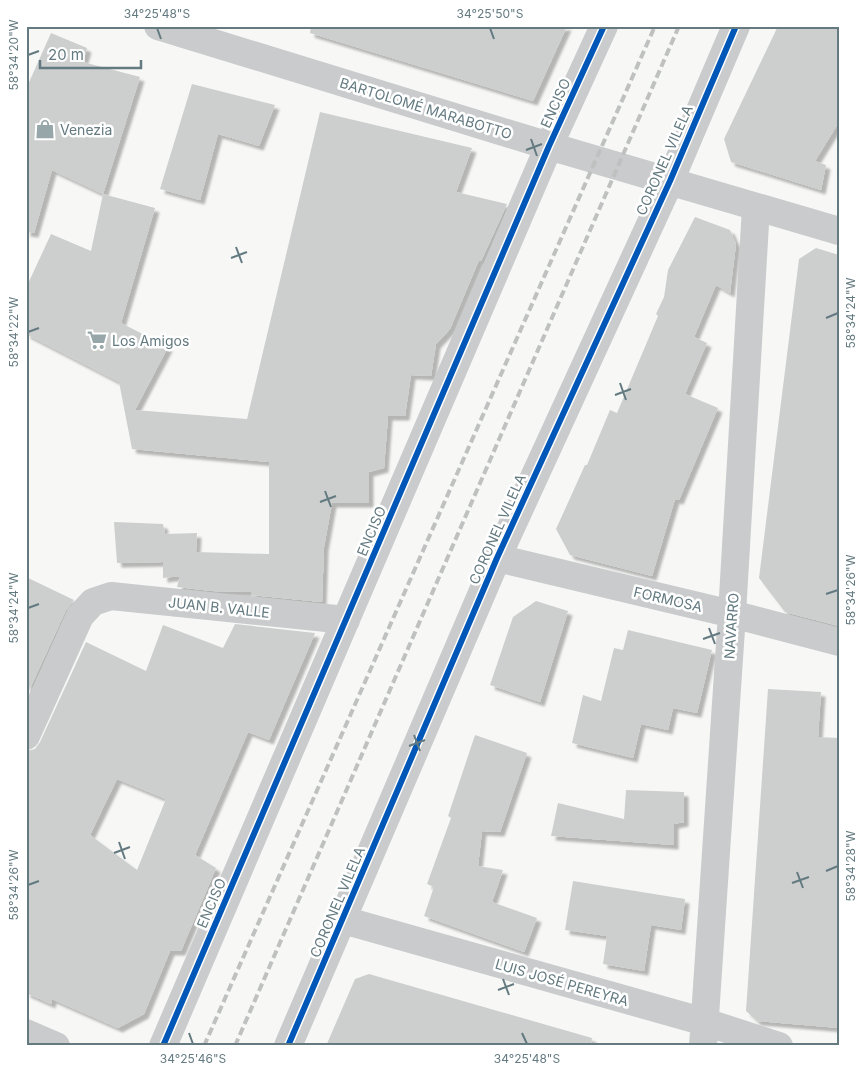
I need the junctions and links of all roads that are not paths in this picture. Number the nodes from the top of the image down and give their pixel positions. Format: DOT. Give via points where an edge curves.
graph roads {
  1 [pos="158,26"];
  2 [pos="604,26"];
  3 [pos="736,26"];
  4 [pos="549,146"];
  5 [pos="670,181"];
  6 [pos="756,206"];
  7 [pos="839,231"];
  8 [pos="497,558"];
  9 [pos="732,614"];
  10 [pos="346,620"];
  11 [pos="839,642"];
  12 [pos="26,736"];
  13 [pos="343,920"];
  14 [pos="26,1033"];
  15 [pos="704,1034"];
  16 [pos="56,1046"];
  17 [pos="162,1046"];
  18 [pos="288,1046"];
  19 [pos="779,1046"];
  1 -- 4 [label="street, BARTOLOMÉ MARABOTTO"];
  2 -- 4 [label="street, ENCISO"];
  3 -- 5 [label="street, CORONEL VILELA"];
  4 -- 5 [label="street, BARTOLOMÉ MARABOTTO"];
  4 -- 10 [label="street, ENCISO"];
  5 -- 6 [label="street, BARTOLOMÉ MARABOTTO"];
  5 -- 8 [label="street, CORONEL VILELA"];
  6 -- 7 [label="street, BARTOLOMÉ MARABOTTO"];
  6 -- 9 [label="street, NAVARRO"];
  8 -- 9 [label="street, FORMOSA"];
  8 -- 13 [label="street, CORONEL VILELA"];
  9 -- 11 [label="street, FORMOSA"];
  9 -- 15 [label="street, NAVARRO"];
  10 -- 12 [label="street, JUAN B. VALLE" via="111,596 93,602 80,616"];
  10 -- 17 [label="street, ENCISO"];
  13 -- 15 [label="street, LUIS JOSÉ PEREYRA"];
  13 -- 18 [label="street, CORONEL VILELA"];
  14 -- 16 [label="street"];
  15 -- 19 [label="street, LUIS JOSÉ PEREYRA"];
}
